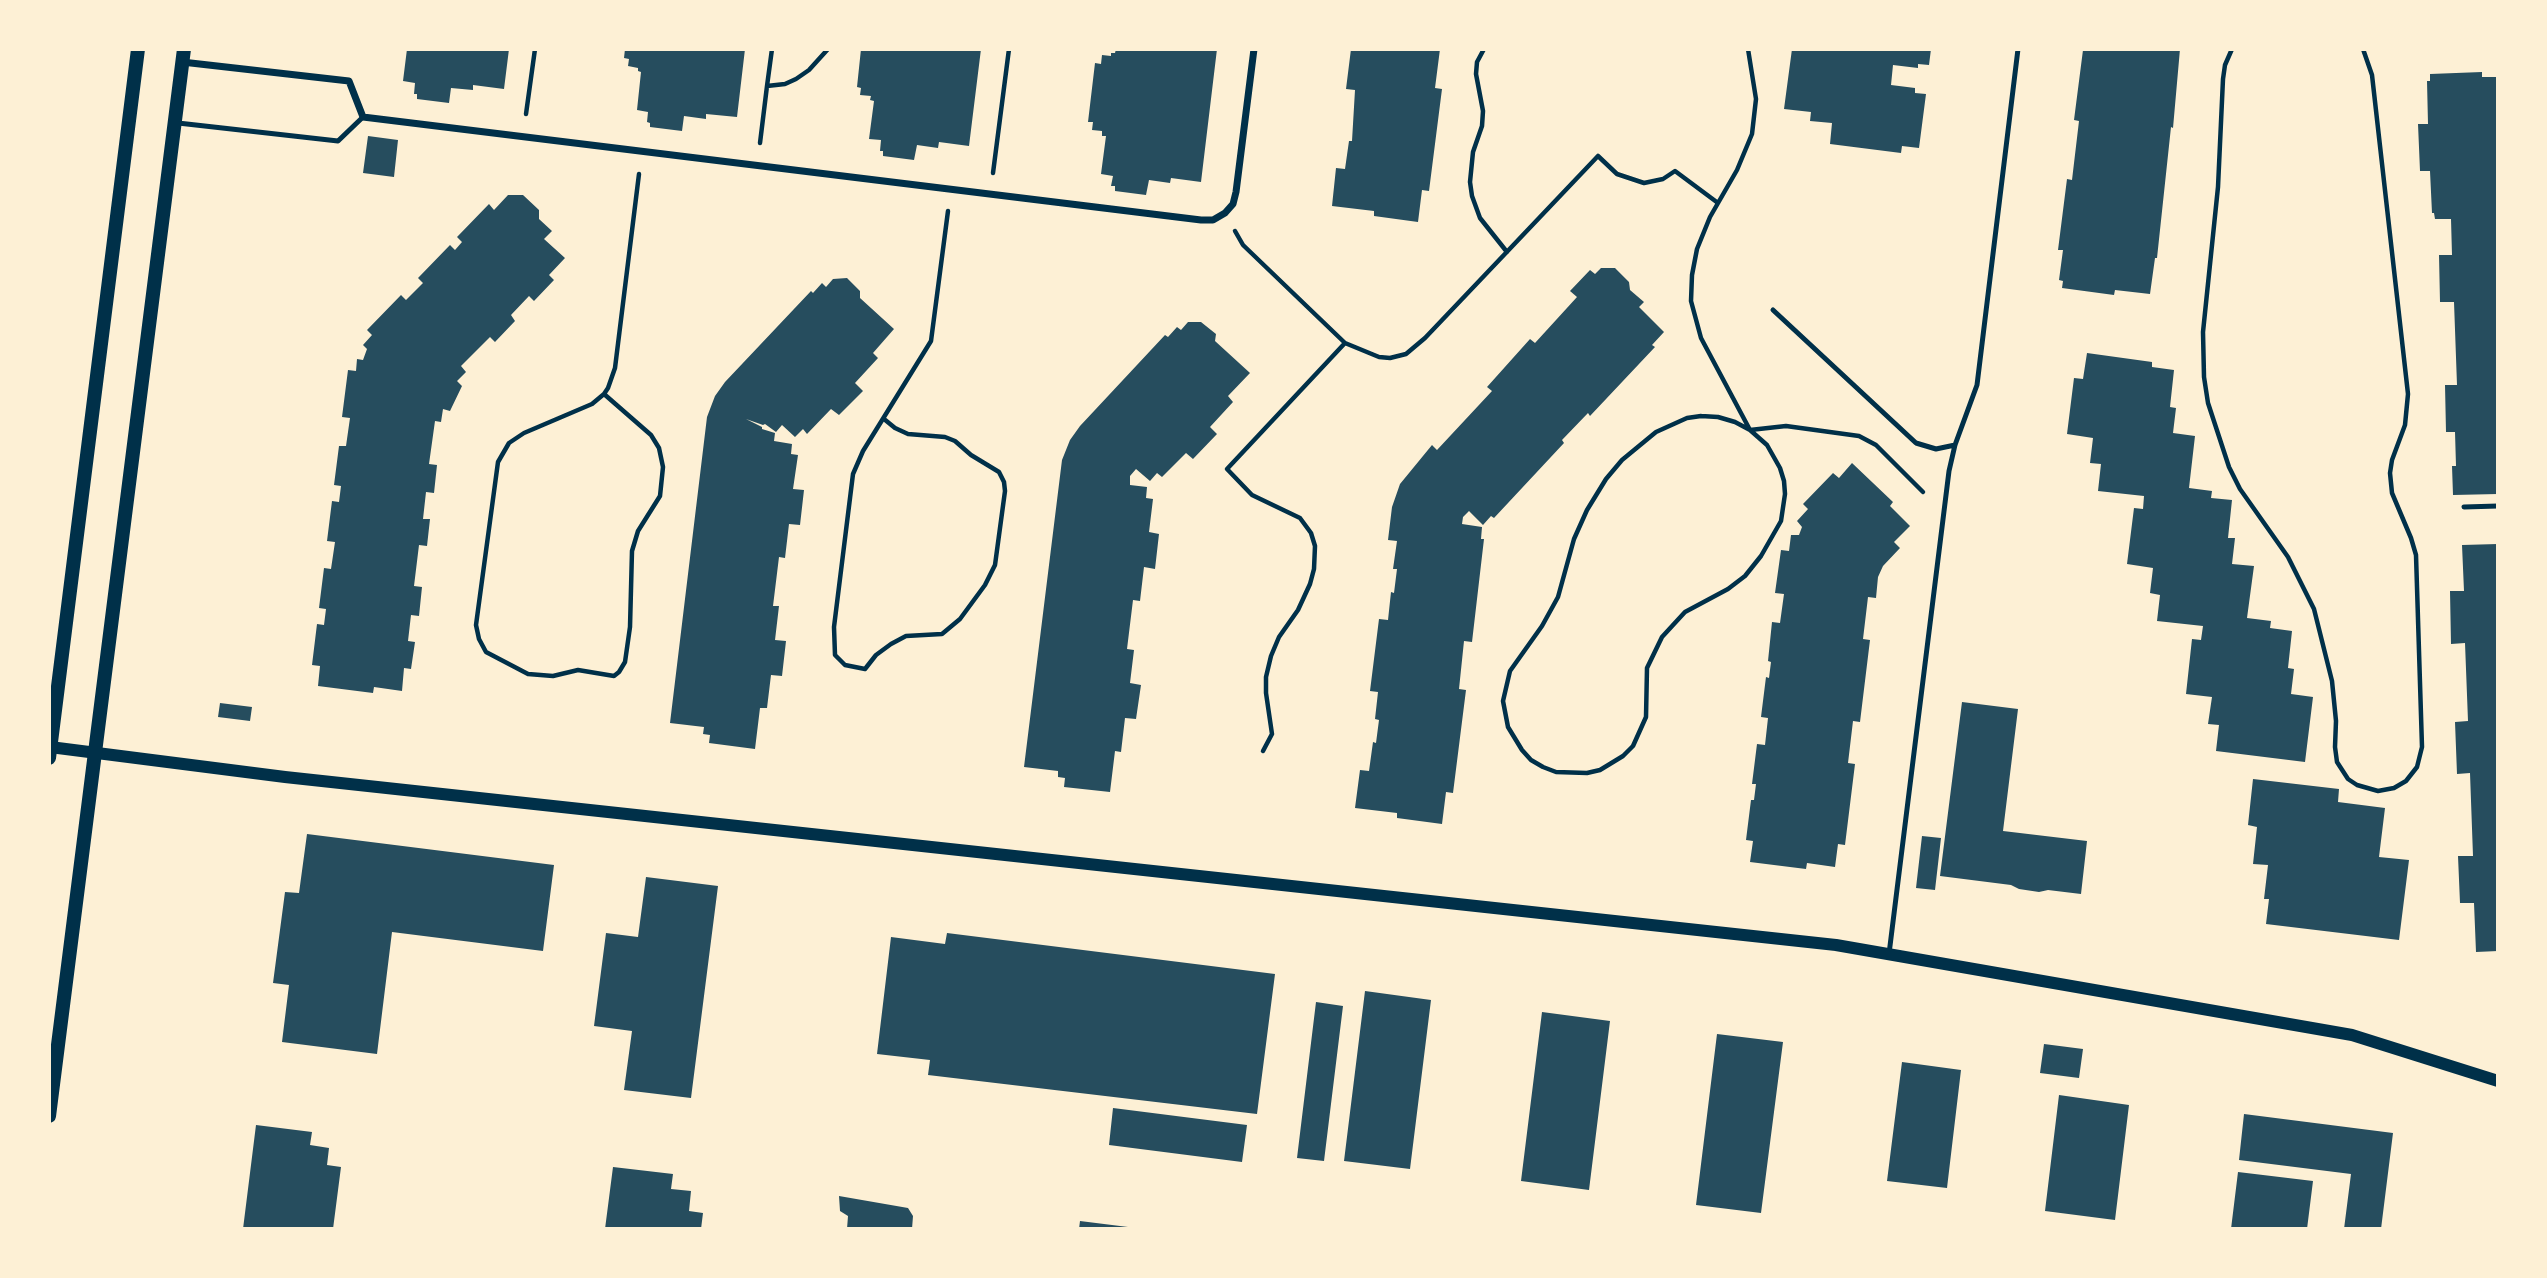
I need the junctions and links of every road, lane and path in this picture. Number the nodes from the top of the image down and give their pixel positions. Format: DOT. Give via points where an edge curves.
graph roads {
  1 [pos="138,49"];
  2 [pos="535,49"];
  3 [pos="772,49"];
  4 [pos="828,49"];
  5 [pos="1008,49"];
  6 [pos="1254,49"];
  7 [pos="1484,49"];
  8 [pos="1748,49"];
  9 [pos="2018,49"];
  10 [pos="2232,49"];
  11 [pos="2362,49"];
  12 [pos="183,56"];
  13 [pos="767,86"];
  14 [pos="362,117"];
  15 [pos="175,122"];
  16 [pos="523,137"];
  17 [pos="642,152"];
  18 [pos="757,166"];
  19 [pos="950,189"];
  20 [pos="991,194"];
  21 [pos="1718,203"];
  22 [pos="1225,213"];
  23 [pos="1507,252"];
  24 [pos="1773,310"];
  25 [pos="1345,343"];
  26 [pos="604,394"];
  27 [pos="884,419"];
  28 [pos="1750,430"];
  29 [pos="1955,445"];
  30 [pos="2498,506"];
  31 [pos="2464,507"];
  32 [pos="1944,513"];
  33 [pos="1264,751"];
  34 [pos="50,752"];
  35 [pos="95,753"];
  36 [pos="1889,954"];
  37 [pos="2498,1081"];
  38 [pos="49,1116"];
  1 -- 34 [label="main road"];
  2 -- 16 [label="path"];
  3 -- 13 [label="path"];
  4 -- 13 [label="path" via="796,79"];
  5 -- 20 [label="path"];
  6 -- 22 [label="street" via="1236,192"];
  7 -- 23 [label="path" via="1476,74 1482,126 1470,182 1480,218"];
  8 -- 21 [label="path" via="1756,99 1754,122 1744,158"];
  9 -- 29 [label="lane" via="1977,385"];
  10 -- 11 [label="path" via="2222,79 2218,187 2203,332 2208,403 2240,489 2288,557 2314,609 2332,681 2337,762 2348,779 2378,791 2406,781 2417,767 2422,747 2416,555 2392,493 2390,473 2405,425 2408,394 2372,75"];
  12 -- 14 [label="street" via="349,81"];
  12 -- 15 [label="main road"];
  13 -- 18 [label="path"];
  14 -- 15 [label="lane" via="338,141"];
  14 -- 16 [label="street"];
  15 -- 35 [label="main road"];
  16 -- 17 [label="street"];
  17 -- 18 [label="street"];
  17 -- 26 [label="path" via="615,368"];
  18 -- 19 [label="street"];
  19 -- 20 [label="street"];
  19 -- 27 [label="path" via="931,341"];
  20 -- 22 [label="street" via="1201,220"];
  21 -- 23 [label="path" via="1675,171 1644,183 1618,174 1598,156"];
  21 -- 28 [label="path" via="1697,250 1691,300 1701,338"];
  22 -- 25 [label="path" via="1243,245"];
  23 -- 25 [label="path" via="1406,354 1390,358"];
  24 -- 29 [label="lane" via="1916,443 1936,449"];
  25 -- 33 [label="path" via="1227,469 1252,495 1300,518 1315,546 1310,584 1274,646 1268,666 1266,693 1272,734"];
  26 -- 26 [label="path" via="651,435 663,467 660,496 638,531 632,551 625,662 614,676 578,670 553,676 528,674 486,652 476,625 498,462 509,443 524,433 592,404"];
  27 -- 27 [label="path" via="853,474 834,627 835,655 845,665 865,669 891,643 906,636 942,634 960,619 995,565 1005,491 999,472 955,441 908,434"];
  28 -- 28 [label="path" via="1774,456 1784,481 1781,521 1761,556 1739,582 1685,612 1662,637 1647,668 1642,730 1623,756 1587,773 1556,772 1531,760 1508,727 1505,687 1517,659 1558,597 1574,540 1606,479 1656,432 1687,418 1718,417"];
  28 -- 32 [label="path" via="1786,426 1859,436 1876,445"];
  29 -- 32 [label="lane"];
  30 -- 31 [label="lane"];
  32 -- 36 [label="lane"];
  34 -- 35 [label="street"];
  35 -- 36 [label="street"];
  35 -- 38 [label="main road"];
  36 -- 37 [label="street" via="2352,1035"];
}
